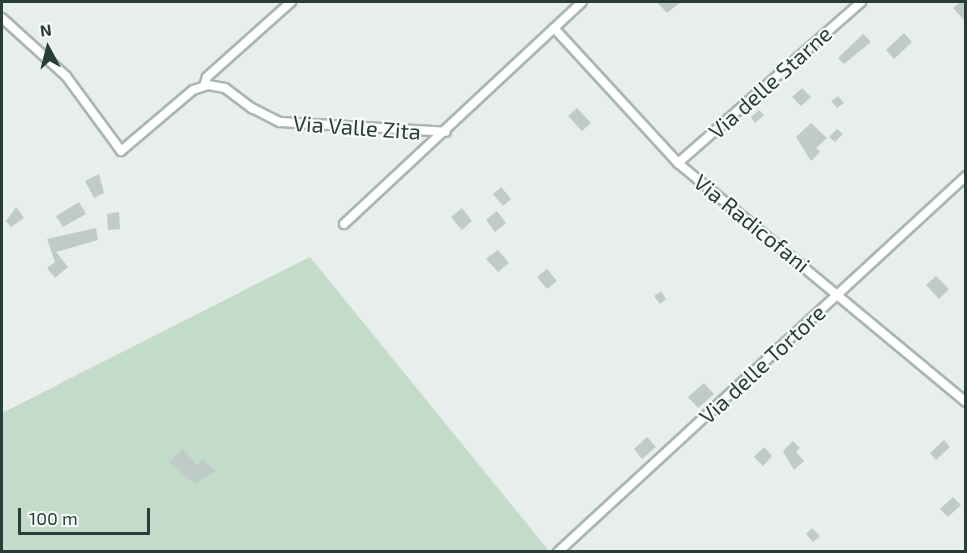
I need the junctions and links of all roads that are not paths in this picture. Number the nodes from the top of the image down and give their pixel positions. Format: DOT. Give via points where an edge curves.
graph roads {
  1 [pos="291,2"];
  2 [pos="582,2"];
  3 [pos="861,2"];
  4 [pos="2,18"];
  5 [pos="554,28"];
  6 [pos="204,86"];
  7 [pos="446,132"];
  8 [pos="678,163"];
  9 [pos="966,176"];
  10 [pos="344,224"];
  11 [pos="838,293"];
  12 [pos="966,402"];
  13 [pos="558,552"];
  1 -- 6 [label="street" via="207,77"];
  2 -- 5 [label="street"];
  3 -- 8 [label="street, Via delle Starne"];
  4 -- 6 [label="street" via="66,76 121,151 193,90"];
  5 -- 7 [label="street"];
  5 -- 8 [label="street, Via Radicofani"];
  6 -- 7 [label="street, Via Valle Zita" via="225,88 280,122"];
  7 -- 10 [label="street"];
  8 -- 11 [label="street, Via Radicofani"];
  9 -- 11 [label="street, Via delle Tortore"];
  11 -- 12 [label="street, Via Radicofani"];
  11 -- 13 [label="street, Via delle Tortore"];
}
